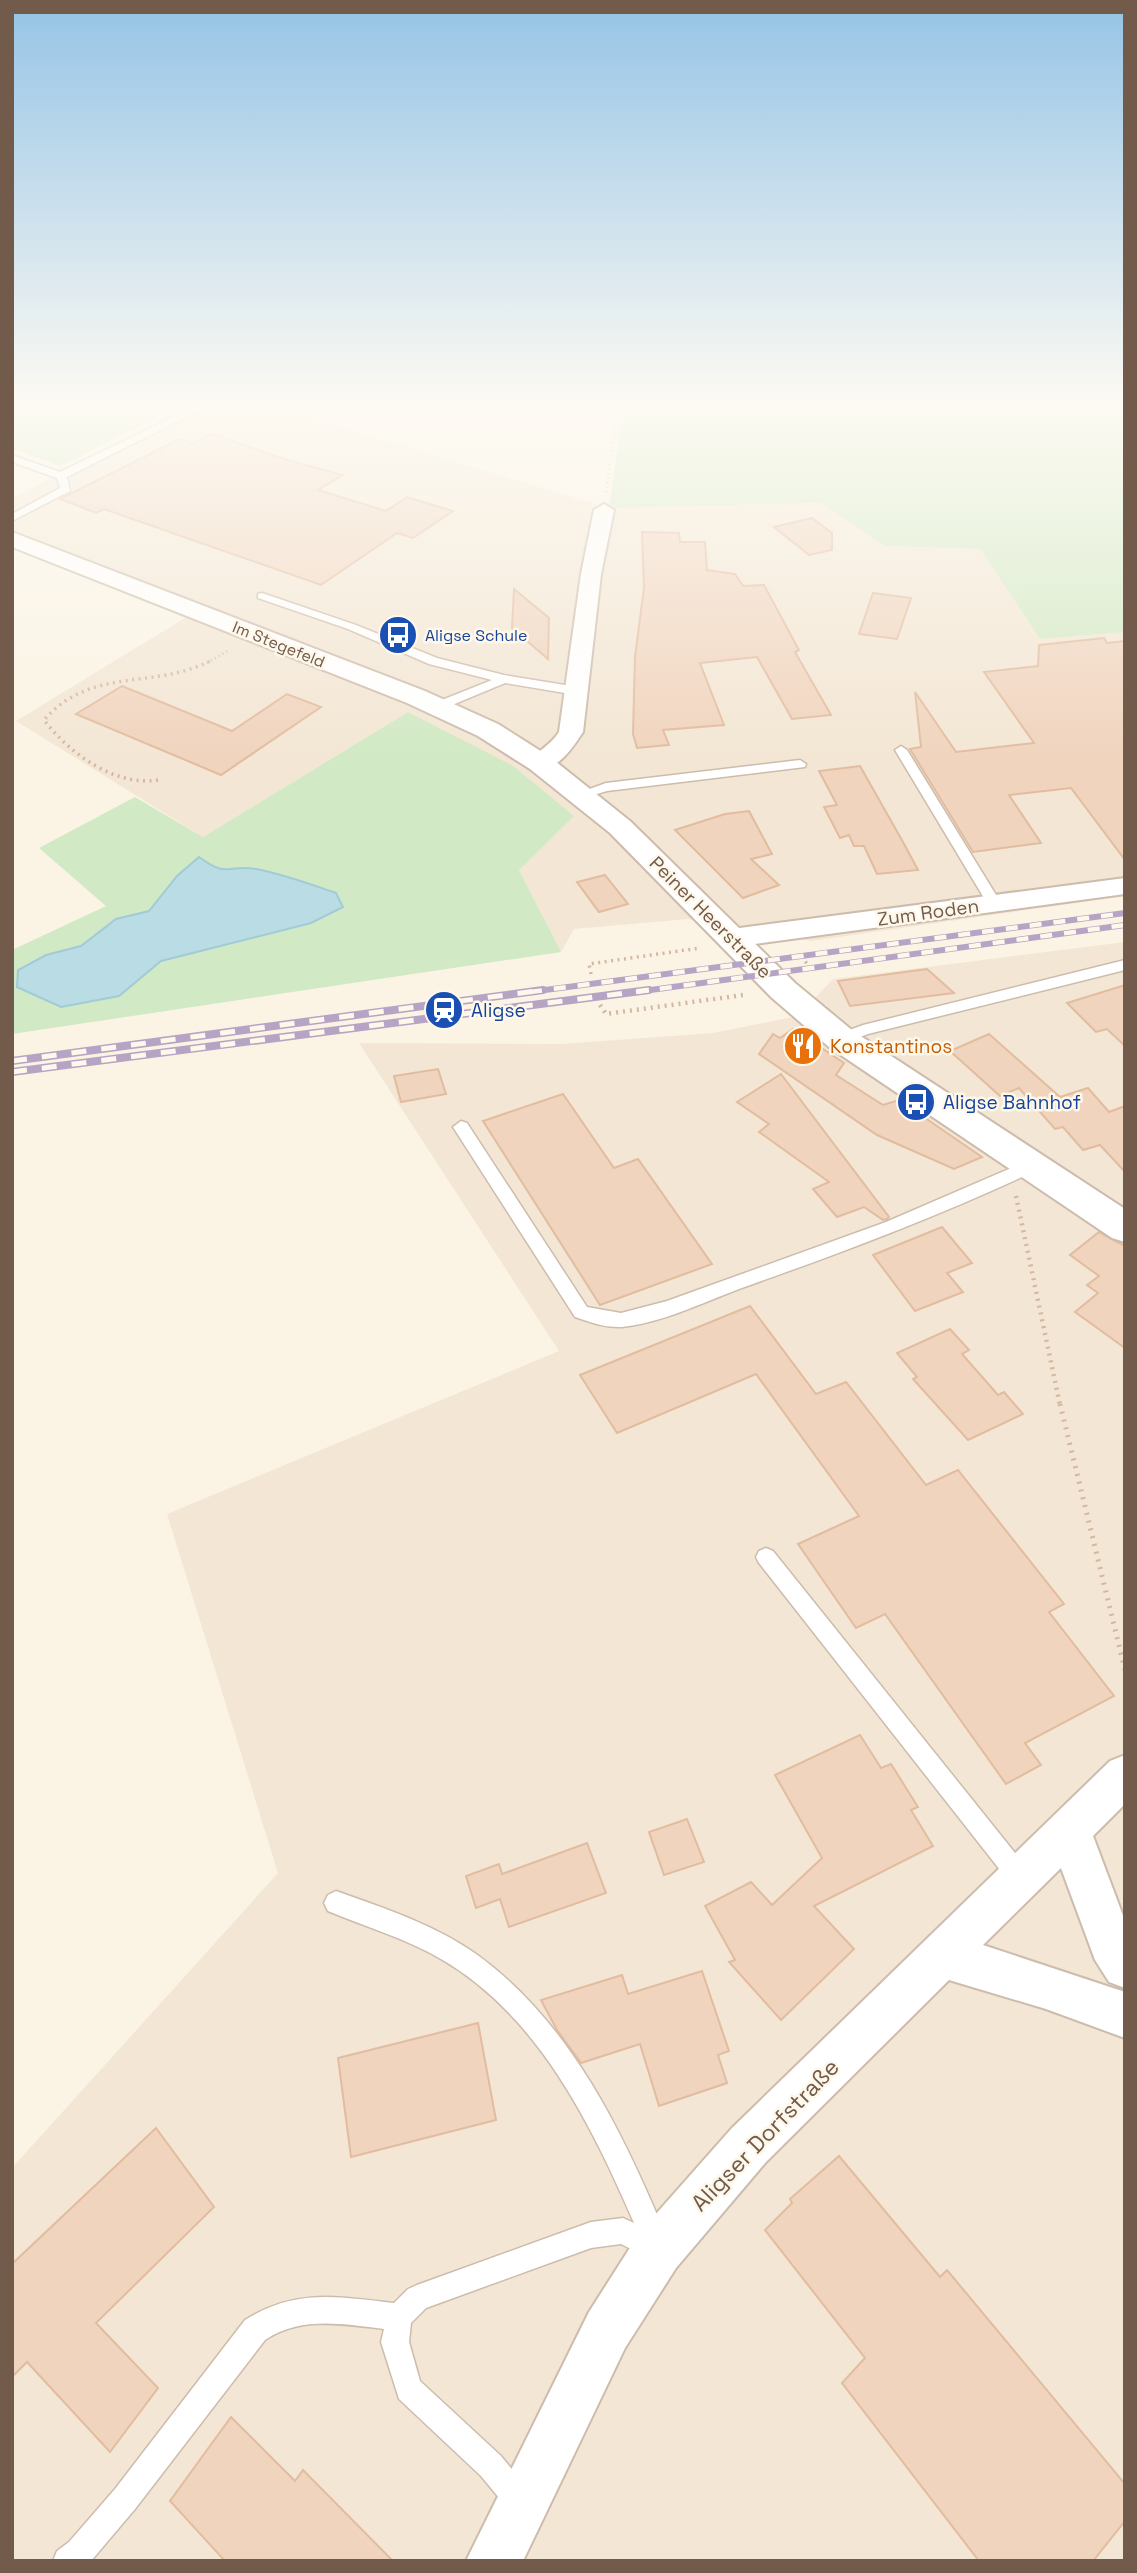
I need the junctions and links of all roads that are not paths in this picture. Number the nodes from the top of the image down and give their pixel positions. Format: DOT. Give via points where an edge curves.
graph roads {
  1 [pos="602,519"];
  2 [pos="12,539"];
  3 [pos="262,596"];
  4 [pos="504,679"];
  5 [pos="577,691"];
  6 [pos="436,706"];
  7 [pos="901,750"];
  8 [pos="540,763"];
  9 [pos="800,764"];
  10 [pos="580,794"];
  11 [pos="1125,886"];
  12 [pos="994,903"];
  13 [pos="732,938"];
  14 [pos="1125,965"];
  15 [pos="841,1039"];
  16 [pos="461,1127"];
  17 [pos="1021,1171"];
  18 [pos="1125,1228"];
  19 [pos="766,1557"];
  20 [pos="1125,1775"];
  21 [pos="1069,1830"];
  22 [pos="1019,1876"];
  23 [pos="335,1903"];
  24 [pos="944,1956"];
  25 [pos="1125,1966"];
  26 [pos="1125,2015"];
  27 [pos="658,2250"];
  28 [pos="399,2318"];
  29 [pos="523,2506"];
  30 [pos="67,2561"];
  31 [pos="494,2561"];
  1 -- 5 [label="street" via="590,574"];
  2 -- 6 [label="street, Im Stegefeld"];
  3 -- 4 [label="lane" via="433,661"];
  4 -- 5 [label="lane"];
  4 -- 6 [label="lane"];
  5 -- 8 [label="street" via="571,732 560,749"];
  6 -- 8 [label="street, Im Stegefeld" via="488,730"];
  7 -- 12 [label="lane"];
  8 -- 10 [label="street, Peiner Heerstraße"];
  9 -- 10 [label="lane"];
  10 -- 13 [label="street, Peiner Heerstraße" via="649,854"];
  11 -- 12 [label="street, Zum Roden"];
  12 -- 13 [label="street, Zum Roden"];
  13 -- 15 [label="street, Peiner Heerstraße"];
  14 -- 15 [label="lane"];
  15 -- 17 [label="street, Peiner Heerstraße"];
  16 -- 17 [label="lane" via="580,1312 604,1320 653,1312 778,1268"];
  17 -- 18 [label="street, Peiner Heerstraße"];
  19 -- 22 [label="lane"];
  20 -- 21 [label="street, Aligser Dorfstraße"];
  21 -- 22 [label="street, Aligser Dorfstraße"];
  21 -- 25 [label="street" via="1111,1944"];
  22 -- 24 [label="street, Aligser Dorfstraße"];
  23 -- 27 [label="lane" via="391,1922 468,1962 526,2013 575,2079 633,2190"];
  24 -- 26 [label="street"];
  24 -- 27 [label="street, Aligser Dorfstraße" via="749,2145"];
  27 -- 28 [label="lane" via="623,2231 591,2235 417,2298"];
  27 -- 29 [label="street, Aligser Dorfstraße" via="607,2330"];
  28 -- 29 [label="lane" via="396,2342 409,2389 491,2466"];
  28 -- 30 [label="lane" via="322,2310 292,2310 271,2317 255,2330 100,2529"];
  29 -- 31 [label="street, Aligser Dorfstraße"];
}
